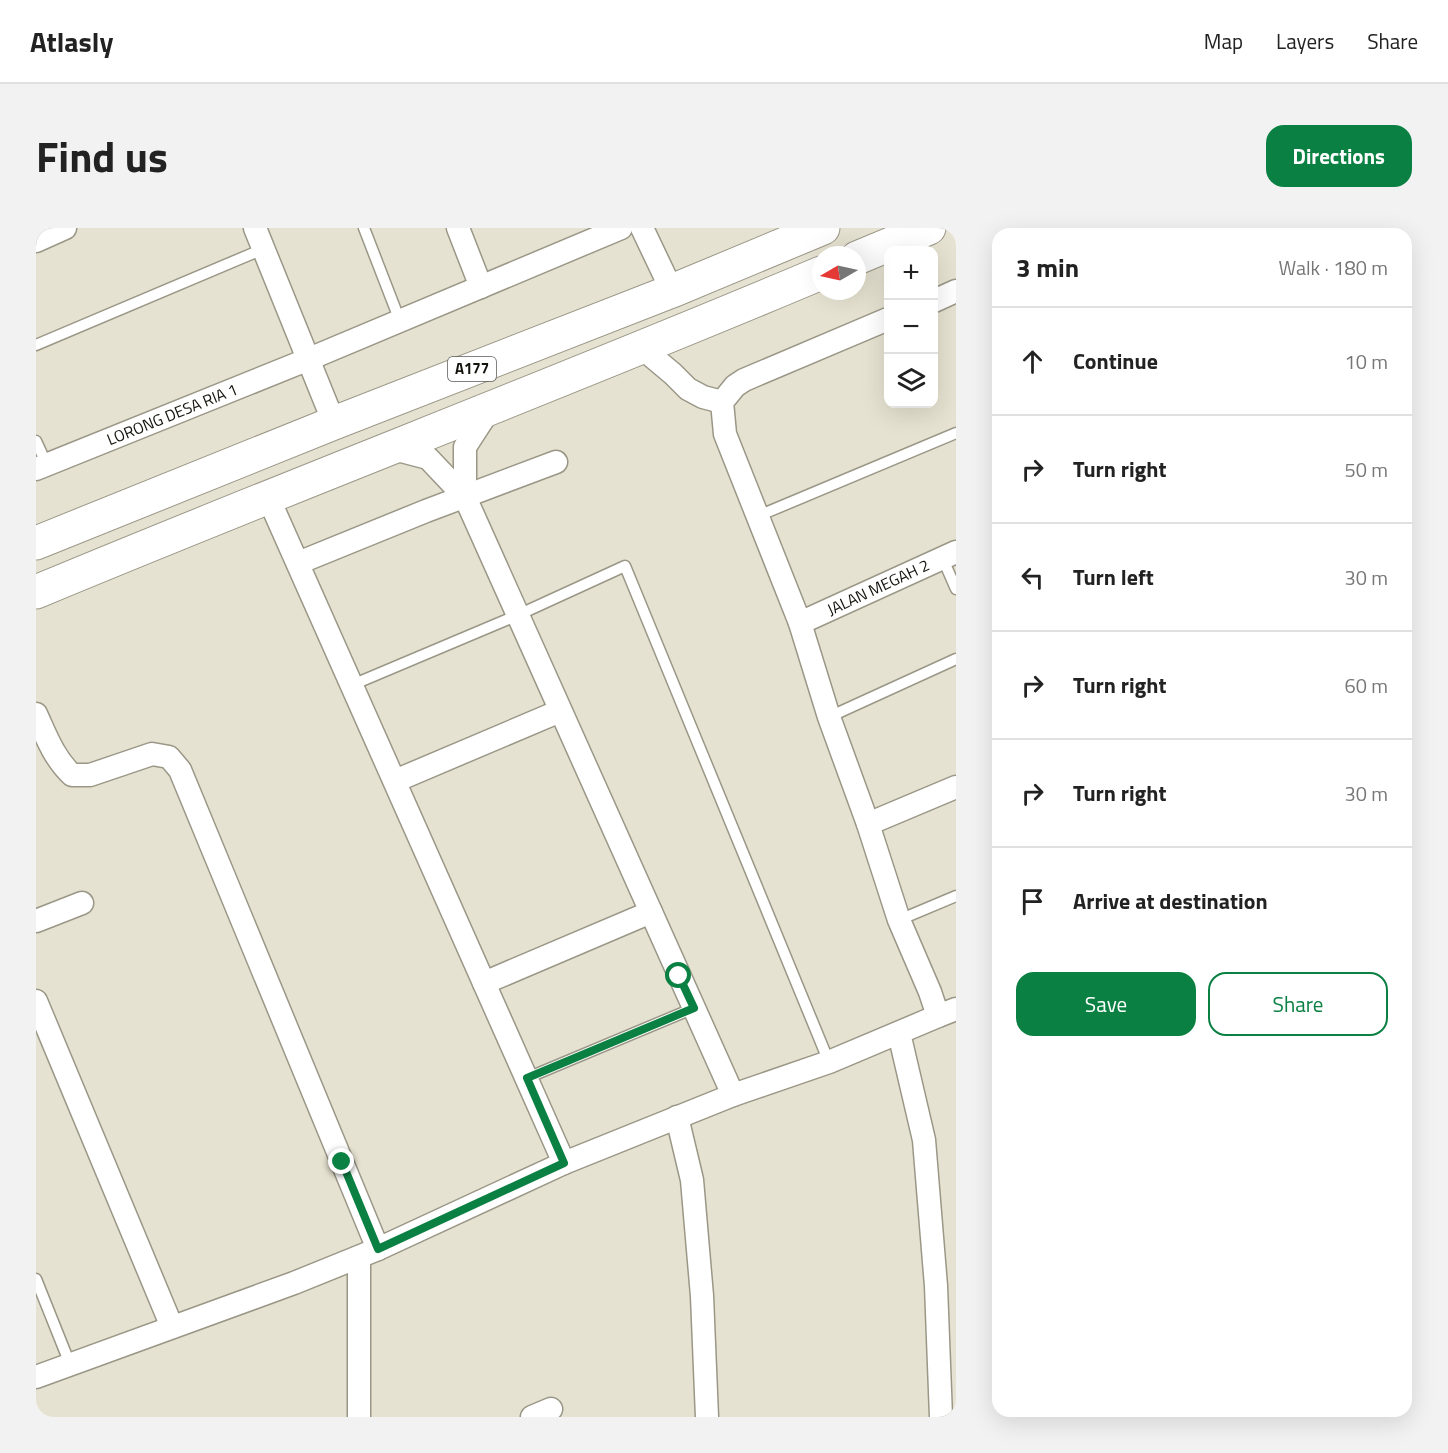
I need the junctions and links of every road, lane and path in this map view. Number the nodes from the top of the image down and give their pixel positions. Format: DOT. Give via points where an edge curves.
graph roads {
  1 [pos="364,228"];
  2 [pos="458,228"];
  3 [pos="621,228"];
  4 [pos="642,228"];
  5 [pos="823,228"];
  6 [pos="929,228"];
  7 [pos="259,238"];
  8 [pos="866,254"];
  9 [pos="812,277"];
  10 [pos="481,287"];
  11 [pos="672,291"];
  12 [pos="956,291"];
  13 [pos="761,298"];
  14 [pos="935,300"];
  15 [pos="400,321"];
  16 [pos="884,322"];
  17 [pos="36,345"];
  18 [pos="642,348"];
  19 [pos="309,359"];
  20 [pos="722,402"];
  21 [pos="490,407"];
  22 [pos="334,423"];
  23 [pos="956,433"];
  24 [pos="36,441"];
  25 [pos="389,448"];
  26 [pos="556,462"];
  27 [pos="41,467"];
  28 [pos="268,497"];
  29 [pos="465,497"];
  30 [pos="758,516"];
  31 [pos="36,543"];
  32 [pos="949,554"];
  33 [pos="298,563"];
  34 [pos="956,589"];
  35 [pos="36,592"];
  36 [pos="518,615"];
  37 [pos="800,623"];
  38 [pos="956,659"];
  39 [pos="352,685"];
  40 [pos="560,711"];
  41 [pos="36,714"];
  42 [pos="829,717"];
  43 [pos="395,781"];
  44 [pos="956,787"];
  45 [pos="868,824"];
  46 [pos="956,896"];
  47 [pos="82,903"];
  48 [pos="651,912"];
  49 [pos="899,920"];
  50 [pos="36,921"];
  51 [pos="484,983"];
  52 [pos="36,1001"];
  53 [pos="694,1008"];
  54 [pos="947,1013"];
  55 [pos="899,1033"];
  56 [pos="829,1062"];
  57 [pos="527,1078"];
  58 [pos="733,1095"];
  59 [pos="677,1117"];
  60 [pos="564,1163"];
  61 [pos="369,1253"];
  62 [pos="36,1279"];
  63 [pos="172,1327"];
  64 [pos="70,1364"];
  65 [pos="36,1377"];
  66 [pos="359,1417"];
  67 [pos="707,1417"];
  68 [pos="940,1417"];
  1 -- 15 [label="lane"];
  2 -- 10 [label="street"];
  3 -- 10 [label="street, LORONG DESA RIA 1"];
  4 -- 11 [label="street"];
  5 -- 11 [label="highway, A177"];
  6 -- 8 [label="highway"];
  7 -- 17 [label="lane"];
  7 -- 19 [label="street"];
  9 -- 13 [label="highway, A177"];
  10 -- 15 [label="street, LORONG DESA RIA 1"];
  11 -- 13 [label="highway" via="680,300 715,307"];
  11 -- 22 [label="highway, A177"];
  12 -- 14 [label="street"];
  13 -- 18 [label="highway, A177"];
  15 -- 19 [label="street, LORONG DESA RIA 1"];
  16 -- 20 [label="street" via="744,380"];
  18 -- 20 [label="street" via="688,389"];
  18 -- 21 [label="highway, A177"];
  19 -- 22 [label="street"];
  19 -- 27 [label="street, LORONG DESA RIA 1"];
  20 -- 30 [label="street" via="725,434"];
  21 -- 25 [label="highway, A177"];
  21 -- 29 [label="street" via="465,447"];
  22 -- 31 [label="highway, A177"];
  23 -- 30 [label="lane"];
  24 -- 27 [label="lane"];
  25 -- 28 [label="highway, A177"];
  25 -- 29 [label="street" via="429,458"];
  26 -- 29 [label="street"];
  28 -- 33 [label="street"];
  28 -- 35 [label="highway, A177"];
  29 -- 33 [label="street"];
  29 -- 36 [label="street"];
  30 -- 37 [label="street"];
  32 -- 34 [label="lane"];
  32 -- 37 [label="street, JALAN MEGAH 2"];
  33 -- 39 [label="street"];
  36 -- 39 [label="lane"];
  36 -- 40 [label="street"];
  36 -- 56 [label="lane" via="625,566"];
  37 -- 42 [label="street"];
  38 -- 42 [label="lane"];
  39 -- 43 [label="street"];
  40 -- 43 [label="street"];
  40 -- 48 [label="street"];
  41 -- 61 [label="street" via="62,766 72,774 90,775 152,754 169,757 180,770"];
  42 -- 45 [label="street"];
  43 -- 51 [label="street"];
  44 -- 45 [label="street"];
  45 -- 49 [label="street"];
  46 -- 49 [label="lane"];
  47 -- 50 [label="street"];
  48 -- 51 [label="street"];
  48 -- 53 [label="street"];
  49 -- 54 [label="street" via="930,992"];
  51 -- 57 [label="street"];
  52 -- 63 [label="street"];
  53 -- 57 [label="lane"];
  53 -- 58 [label="street"];
  54 -- 55 [label="street"];
  55 -- 56 [label="street"];
  55 -- 68 [label="street" via="924,1140 936,1286"];
  56 -- 58 [label="street"];
  57 -- 60 [label="street"];
  58 -- 59 [label="street"];
  59 -- 60 [label="street"];
  59 -- 67 [label="street" via="692,1180"];
  60 -- 61 [label="street"];
  61 -- 63 [label="street"];
  61 -- 66 [label="street"];
  62 -- 64 [label="lane"];
  63 -- 64 [label="street"];
  64 -- 65 [label="street"];
}
